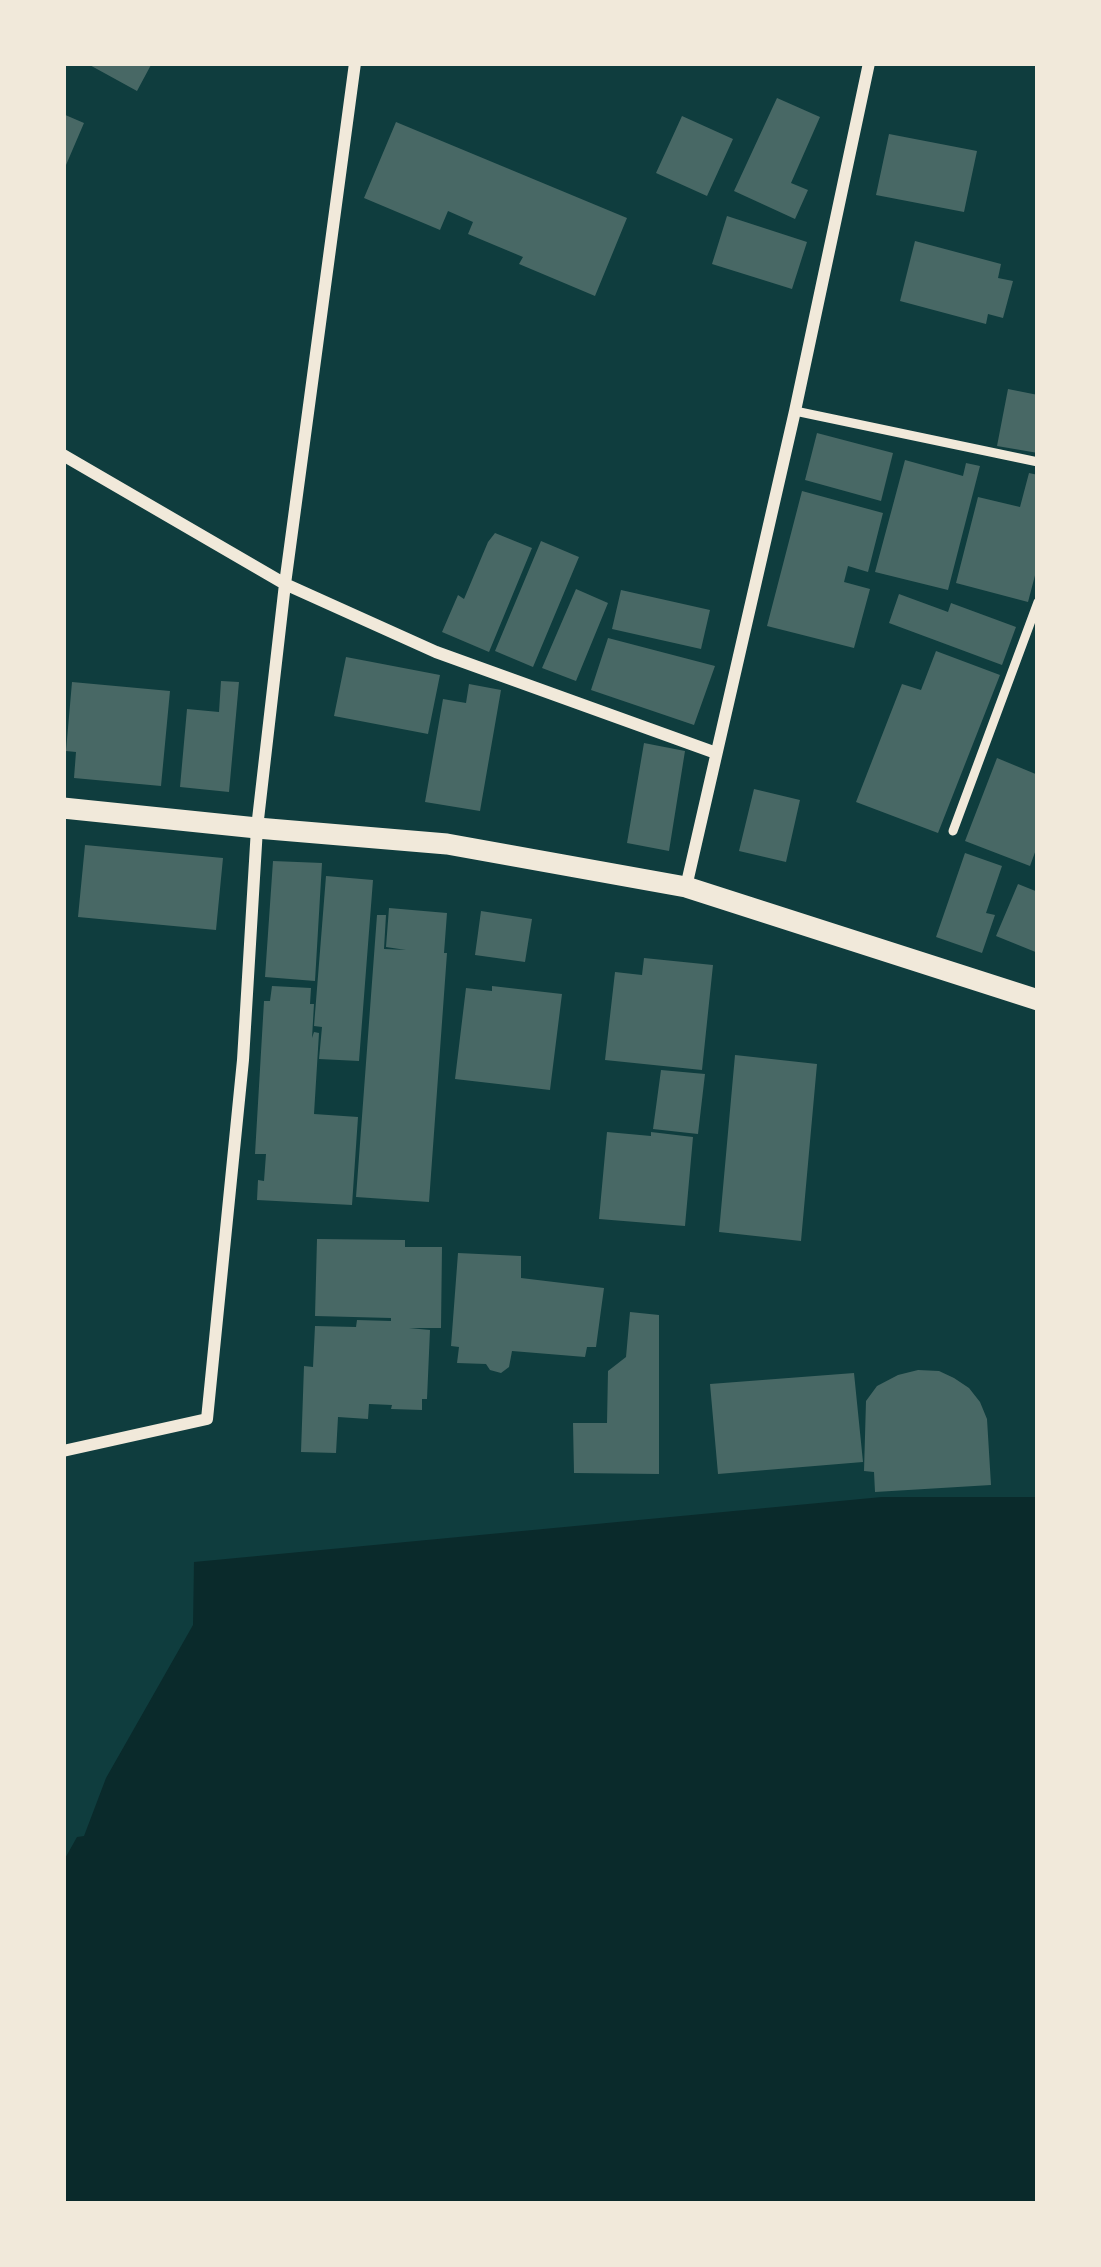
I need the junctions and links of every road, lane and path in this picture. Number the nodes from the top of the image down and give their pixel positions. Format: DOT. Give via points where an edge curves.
graph roads {
  1 [pos="355,63"];
  2 [pos="869,63"];
  3 [pos="795,411"];
  4 [pos="63,455"];
  5 [pos="1038,462"];
  6 [pos="285,584"];
  7 [pos="1038,602"];
  8 [pos="716,753"];
  9 [pos="63,808"];
  10 [pos="257,828"];
  11 [pos="953,831"];
  12 [pos="686,887"];
  13 [pos="1038,1000"];
  14 [pos="63,1450"];
  1 -- 6 [label="street"];
  2 -- 3 [label="street"];
  3 -- 5 [label="lane"];
  3 -- 8 [label="street"];
  4 -- 6 [label="street"];
  6 -- 8 [label="street" via="436,652"];
  6 -- 10 [label="street"];
  7 -- 11 [label="lane"];
  8 -- 12 [label="street"];
  9 -- 10 [label="street"];
  10 -- 12 [label="street" via="446,844"];
  10 -- 14 [label="street" via="207,1419"];
  12 -- 13 [label="street"];
}
